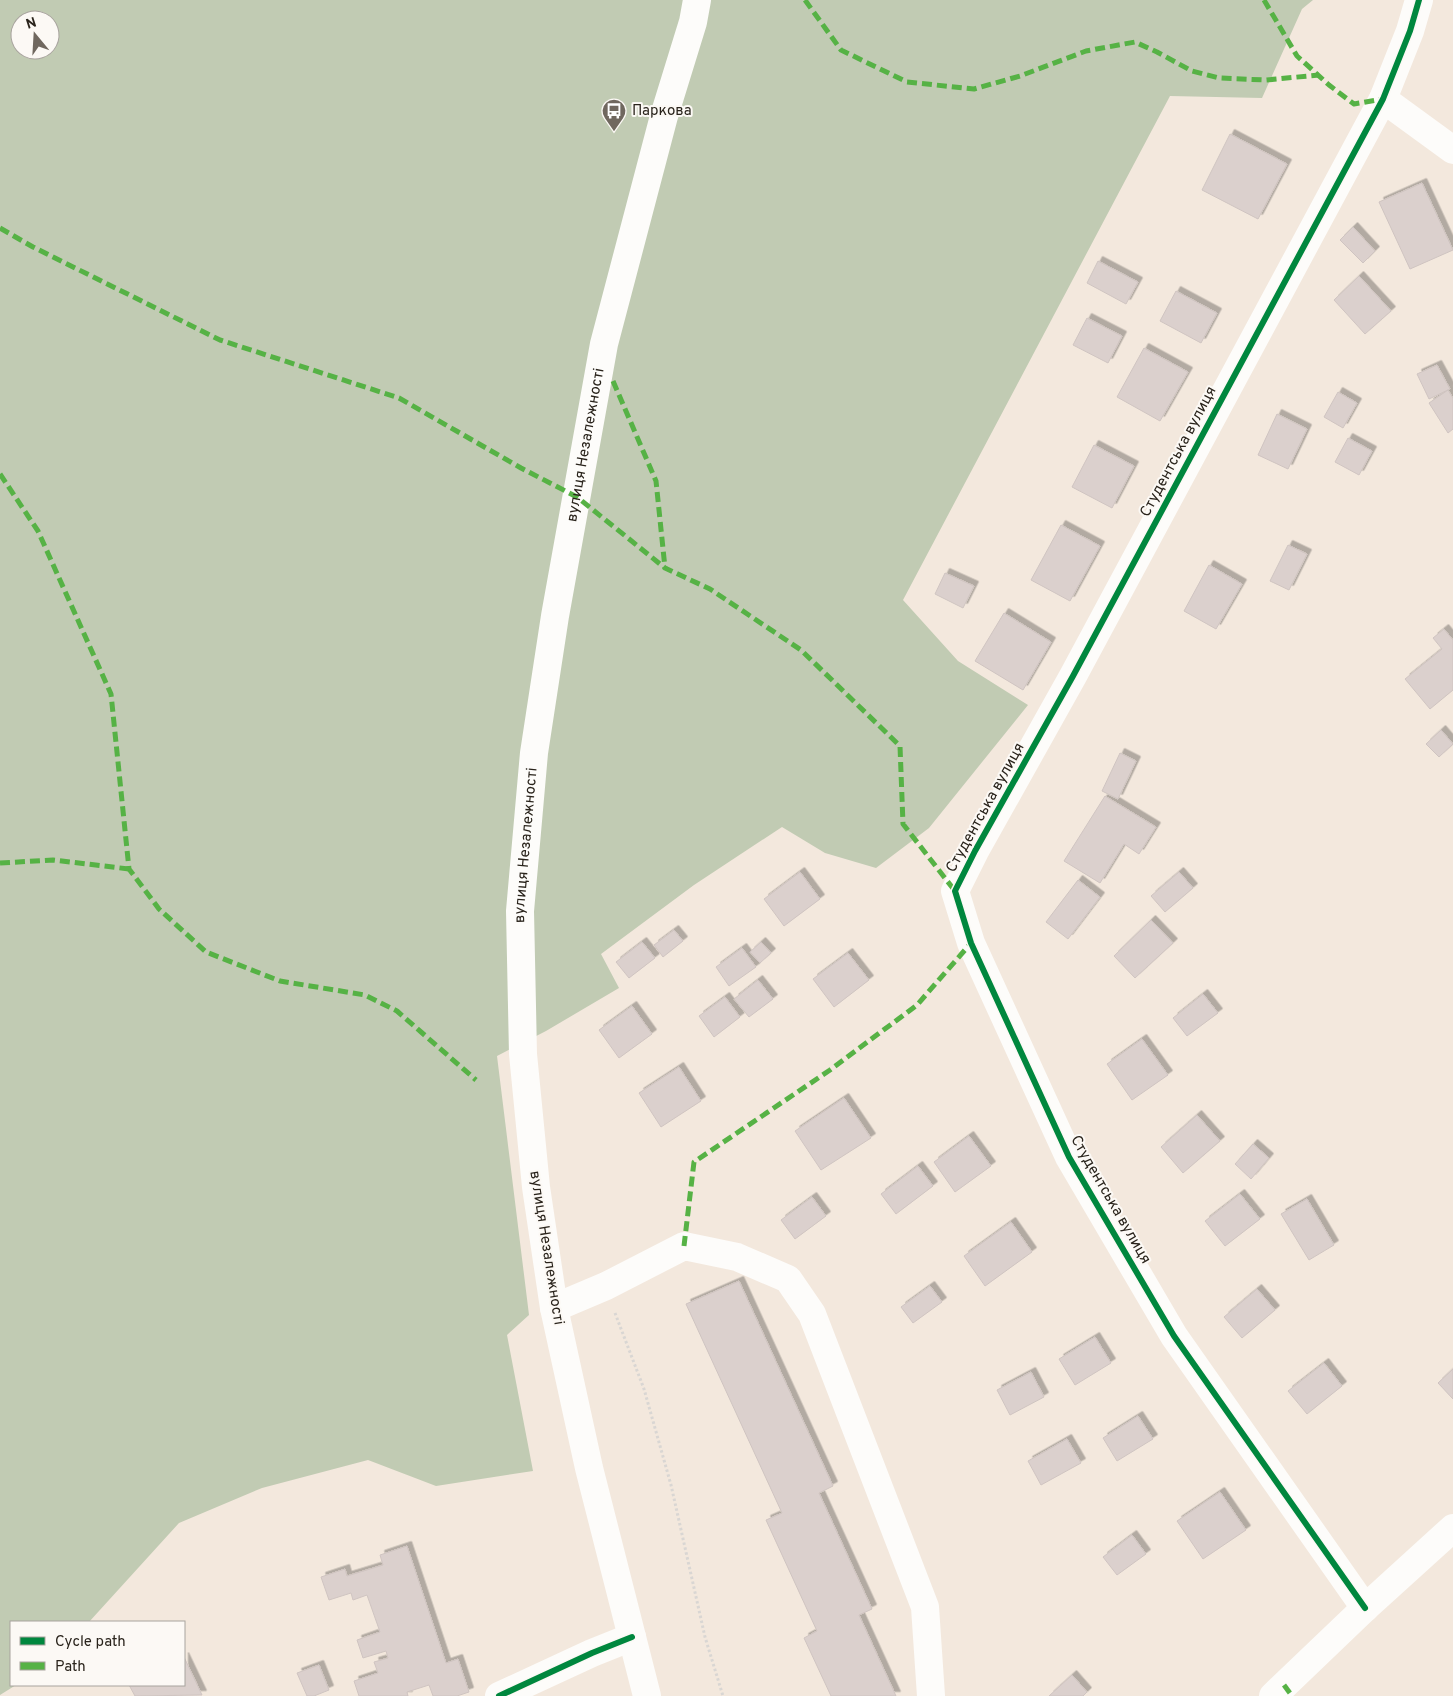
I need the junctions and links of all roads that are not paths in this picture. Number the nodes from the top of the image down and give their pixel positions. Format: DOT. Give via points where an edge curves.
graph roads {
  1 [pos="697,0"];
  2 [pos="1419,0"];
  3 [pos="1383,99"];
  4 [pos="1453,150"];
  5 [pos="554,1308"];
  6 [pos="1453,1528"];
  7 [pos="1365,1608"];
  8 [pos="632,1637"];
  9 [pos="499,1696"];
  10 [pos="647,1696"];
  11 [pos="931,1696"];
  12 [pos="1273,1696"];
  1 -- 5 [label="street, вулиця Незалежності" via="604,344 534,753 520,911 523,1054 536,1186"];
  2 -- 3 [label="street, Студентська вулиця"];
  3 -- 4 [label="street"];
  3 -- 7 [label="street, Студентська вулиця" via="955,891 971,943 1069,1157 1174,1336"];
  5 -- 8 [label="street, вулиця Незалежності" via="589,1468"];
  5 -- 11 [label="street" via="606,1286 684,1246 737,1257 788,1279 812,1314 925,1607"];
  6 -- 7 [label="street"];
  7 -- 12 [label="street"];
  8 -- 9 [label="street"];
  8 -- 10 [label="street, вулиця Незалежності"];
}
